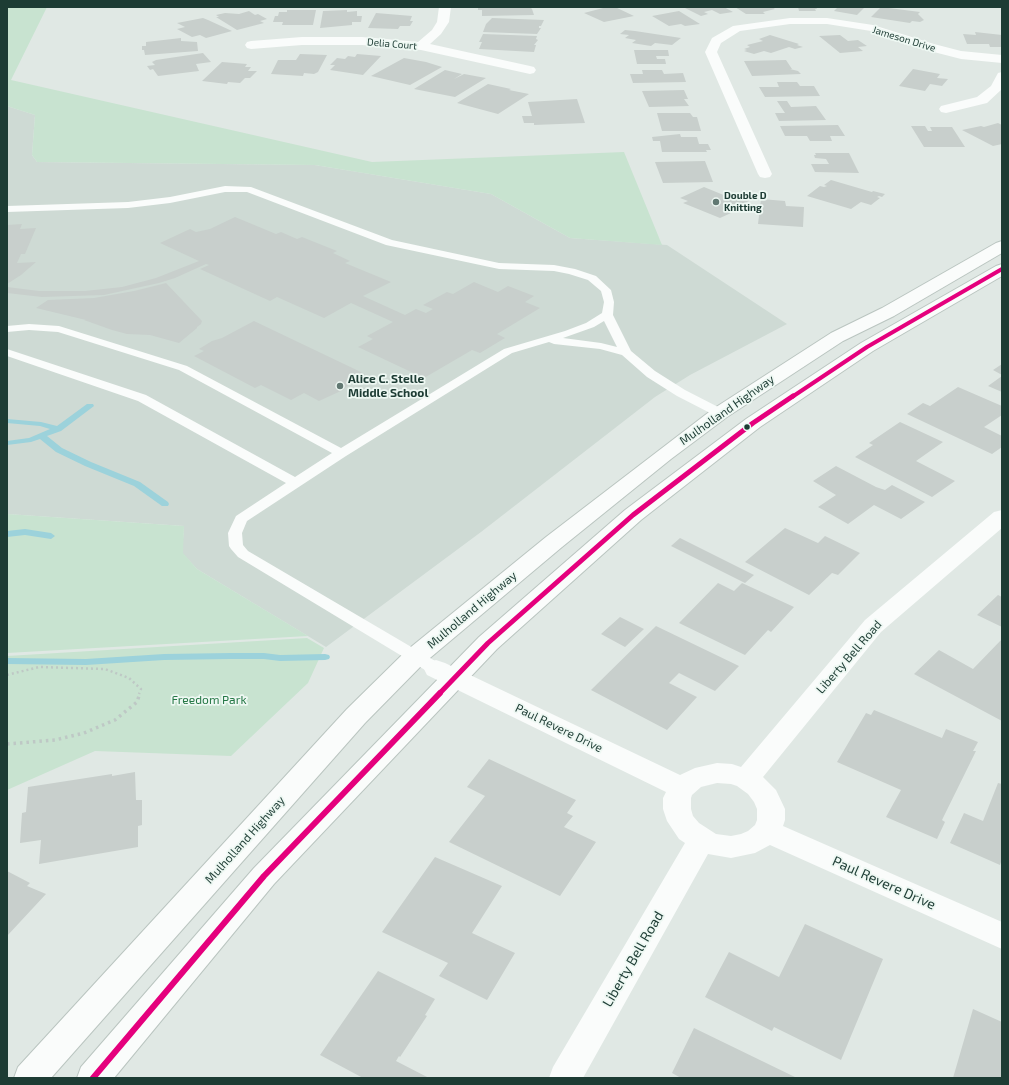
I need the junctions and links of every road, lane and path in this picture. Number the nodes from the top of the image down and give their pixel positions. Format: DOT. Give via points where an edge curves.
graph roads {
  1 [pos="445,7"];
  2 [pos="251,45"];
  3 [pos="421,46"];
  4 [pos="1000,59"];
  5 [pos="530,70"];
  6 [pos="1002,74"];
  7 [pos="946,109"];
  8 [pos="765,174"];
  9 [pos="7,209"];
  10 [pos="1002,246"];
  11 [pos="1002,269"];
  12 [pos="606,315"];
  13 [pos="7,328"];
  14 [pos="546,341"];
  15 [pos="7,352"];
  16 [pos="626,353"];
  17 [pos="720,413"];
  18 [pos="342,453"];
  19 [pos="296,483"];
  20 [pos="1002,517"];
  21 [pos="435,668"];
  22 [pos="7,675"];
  23 [pos="7,744"];
  24 [pos="746,779"];
  25 [pos="682,788"];
  26 [pos="767,831"];
  27 [pos="701,840"];
  28 [pos="1002,936"];
  29 [pos="30,1078"];
  30 [pos="93,1078"];
  31 [pos="565,1078"];
  1 -- 3 [label="street" via="443,22 437,32"];
  2 -- 3 [label="street, Delia Court" via="302,41 362,41"];
  3 -- 5 [label="street, Delia Court"];
  4 -- 6 [label="street"];
  4 -- 8 [label="street, Jameson Drive" via="961,54 930,47 873,28 827,21 790,21 738,28 716,40 711,52"];
  6 -- 7 [label="street" via="996,88 982,100"];
  9 -- 12 [label="lane" via="128,205 170,200 225,188 248,189 390,243 499,266 571,270 592,278 606,290 610,302"];
  10 -- 17 [label="street, Mulholland Highway" via="888,312 837,337"];
  11 -- 21 [label="street, Mulholland Highway" via="868,347 753,423 633,515 488,643"];
  12 -- 14 [label="lane" via="590,325"];
  12 -- 16 [label="lane"];
  13 -- 18 [label="lane" via="59,329 183,368"];
  14 -- 16 [label="lane" via="601,346"];
  14 -- 18 [label="lane" via="508,351"];
  15 -- 19 [label="lane" via="142,398"];
  16 -- 17 [label="lane" via="657,378"];
  17 -- 21 [label="street, Mulholland Highway" via="560,537"];
  18 -- 19 [label="lane"];
  19 -- 21 [label="lane" via="241,519 235,533 236,546 243,554"];
  20 -- 24 [label="street, Liberty Bell Road" via="872,626"];
  21 -- 25 [label="street, Paul Revere Drive"];
  21 -- 29 [label="street, Mulholland Highway" via="356,716"];
  21 -- 30 [label="street, Mulholland Highway"];
  22 -- 23 [label="path" via="39,667 105,668 129,678 141,689 138,702 109,723 56,740"];
  24 -- 25 [label="street" via="732,774 717,773 692,780"];
  24 -- 26 [label="street" via="758,787 771,808 771,820"];
  25 -- 27 [label="street" via="677,798 681,821"];
  26 -- 27 [label="street" via="745,845 731,847"];
  26 -- 28 [label="street, Paul Revere Drive"];
  27 -- 31 [label="street, Liberty Bell Road"];
}
